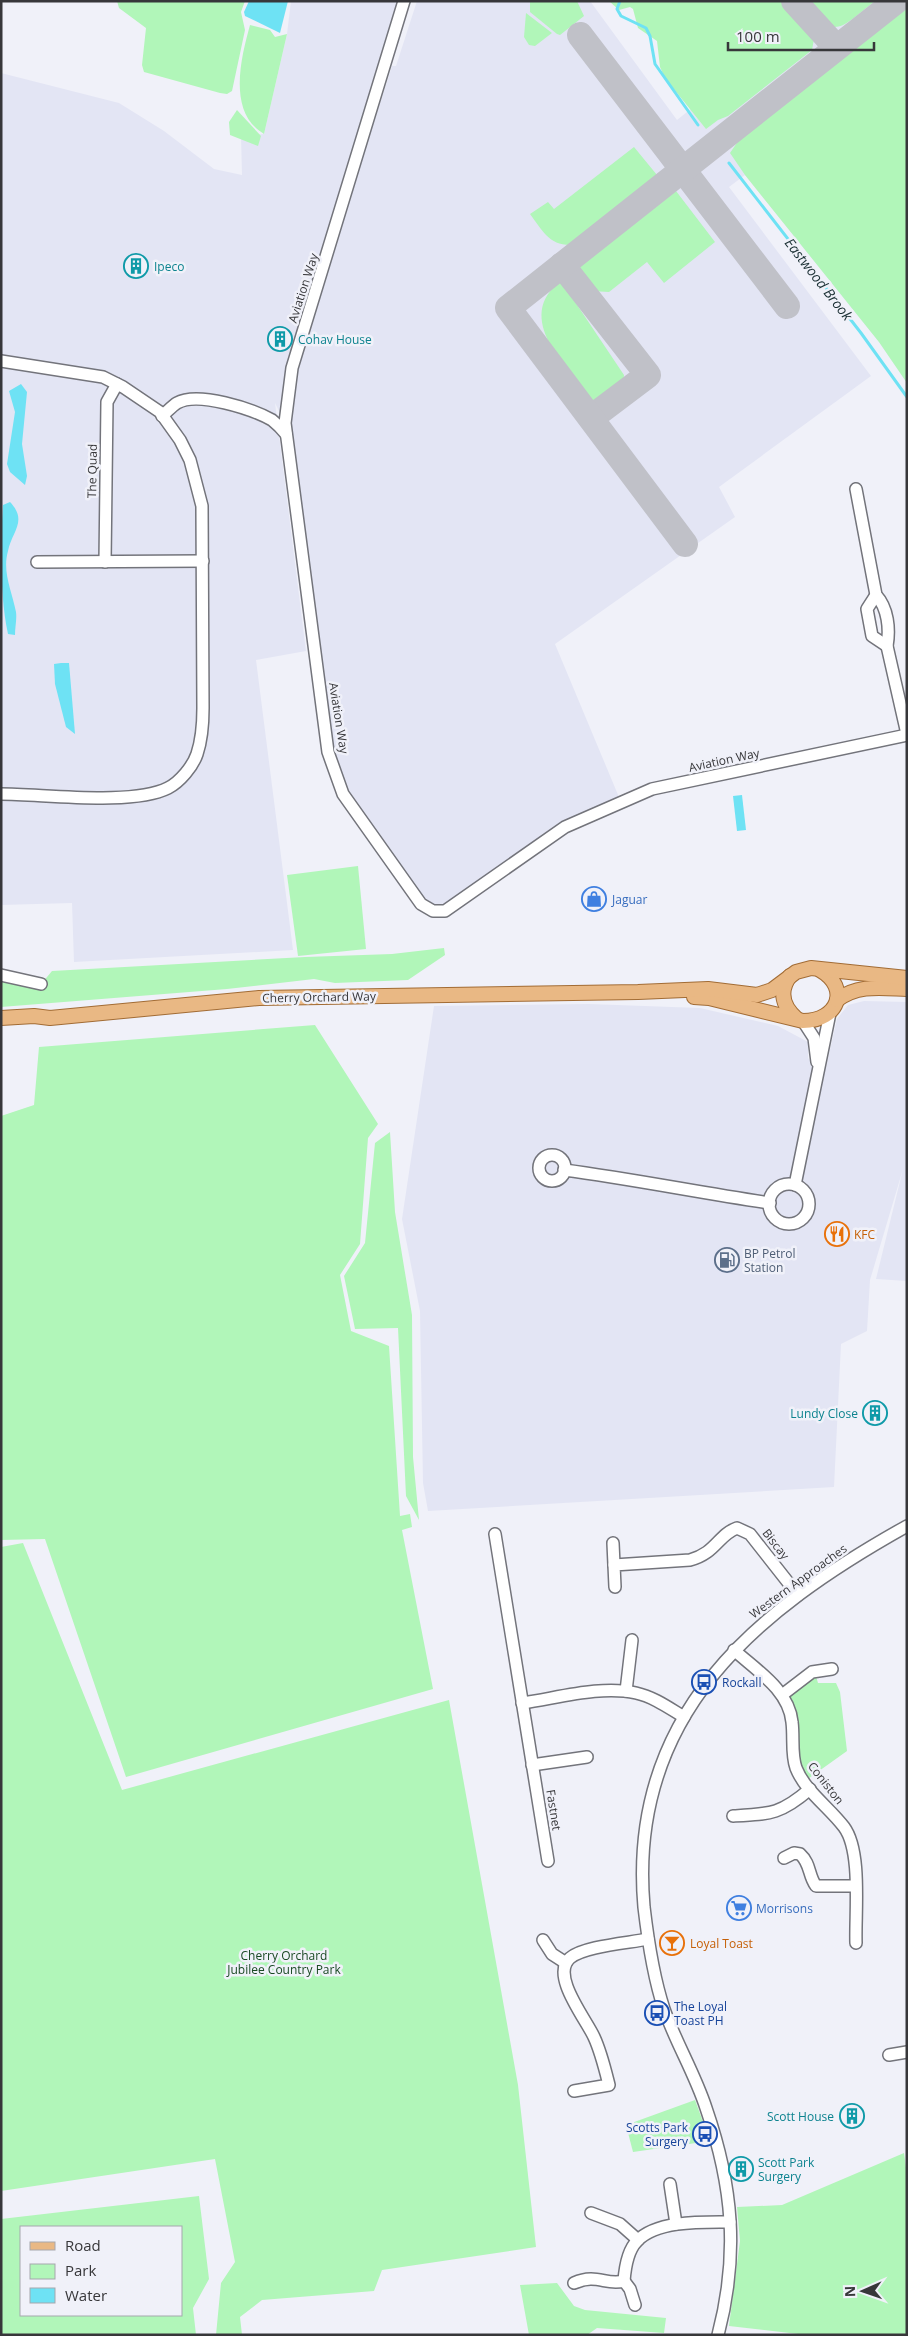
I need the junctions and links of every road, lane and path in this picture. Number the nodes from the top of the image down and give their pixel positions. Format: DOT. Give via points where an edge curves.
graph roads {
  1 [pos="404,1"];
  2 [pos="1,361"];
  3 [pos="117,384"];
  4 [pos="162,416"];
  5 [pos="286,434"];
  6 [pos="856,489"];
  7 [pos="203,561"];
  8 [pos="37,562"];
  9 [pos="105,562"];
  10 [pos="876,595"];
  11 [pos="887,646"];
  12 [pos="907,734"];
  13 [pos="1,794"];
  14 [pos="819,969"];
  15 [pos="1,975"];
  16 [pos="790,976"];
  17 [pos="907,978"];
  18 [pos="41,984"];
  19 [pos="907,989"];
  20 [pos="638,992"];
  21 [pos="837,1000"];
  22 [pos="830,1013"];
  23 [pos="1,1018"];
  24 [pos="50,1018"];
  25 [pos="800,1020"];
  26 [pos="1,1026"];
  27 [pos="818,1071"];
  28 [pos="564,1170"];
  29 [pos="795,1185"];
  30 [pos="770,1203"];
  31 [pos="907,1526"];
  32 [pos="495,1534"];
  33 [pos="613,1543"];
  34 [pos="614,1565"];
  35 [pos="615,1587"];
  36 [pos="798,1595"];
  37 [pos="632,1640"];
  38 [pos="734,1650"];
  39 [pos="832,1669"];
  40 [pos="626,1691"];
  41 [pos="782,1695"];
  42 [pos="522,1704"];
  43 [pos="684,1717"];
  44 [pos="587,1757"];
  45 [pos="532,1765"];
  46 [pos="810,1789"];
  47 [pos="733,1816"];
  48 [pos="784,1858"];
  49 [pos="548,1860"];
  50 [pos="855,1886"];
  51 [pos="648,1939"];
  52 [pos="544,1940"];
  53 [pos="856,1943"];
  54 [pos="566,1963"];
  55 [pos="907,2052"];
  56 [pos="889,2055"];
  57 [pos="574,2091"];
  58 [pos="670,2184"];
  59 [pos="591,2213"];
  60 [pos="730,2222"];
  61 [pos="676,2224"];
  62 [pos="638,2240"];
  63 [pos="624,2281"];
  64 [pos="574,2282"];
  65 [pos="635,2305"];
  66 [pos="719,2332"];
  1 -- 5 [label="street, Aviation Way" via="292,368"];
  2 -- 3 [label="street" via="103,377"];
  3 -- 4 [label="street" via="144,400"];
  3 -- 9 [label="street, The Quad" via="107,402"];
  4 -- 5 [label="street" via="186,400 226,403 272,421"];
  4 -- 7 [label="street" via="187,454 197,480 202,506"];
  5 -- 12 [label="street, Aviation Way" via="328,752 343,794 420,904 434,911 445,911 565,827 652,789"];
  6 -- 10 [label="street"];
  7 -- 9 [label="street"];
  7 -- 13 [label="street" via="202,735 197,755 180,779 162,790 126,797"];
  8 -- 9 [label="street"];
  10 -- 11 [label="street" via="884,603 890,634"];
  10 -- 11 [label="street" via="867,609 872,636"];
  11 -- 12 [label="street"];
  14 -- 16 [label="main road, Cherry Orchard Way" via="804,968"];
  14 -- 17 [label="main road, Cherry Orchard Way"];
  14 -- 21 [label="main road" via="832,979"];
  15 -- 18 [label="street"];
  16 -- 20 [label="main road, Cherry Orchard Way" via="772,990 757,995 708,989"];
  16 -- 25 [label="main road" via="784,986 784,1001 789,1012"];
  19 -- 21 [label="main road" via="864,987 845,993"];
  20 -- 24 [label="main road, Cherry Orchard Way" via="259,998"];
  20 -- 25 [label="main road, Cherry Orchard Way" via="709,998"];
  21 -- 22 [label="main road"];
  22 -- 25 [label="main road, Cherry Orchard Way" via="817,1021"];
  22 -- 27 [label="street"];
  23 -- 24 [label="main road, Cherry Orchard Way"];
  24 -- 26 [label="main road"];
  25 -- 27 [label="street" via="814,1038"];
  27 -- 29 [label="street"];
  28 -- 30 [label="street" via="637,1179"];
  29 -- 30 [label="street" via="778,1188"];
  29 -- 30 [label="street" via="808,1197 808,1209 802,1219 791,1224 780,1221 772,1214"];
  31 -- 36 [label="street, Western Approaches"];
  32 -- 42 [label="street"];
  33 -- 34 [label="street"];
  34 -- 35 [label="street"];
  34 -- 36 [label="street, Biscay" via="700,1558 734,1529 742,1528 756,1540"];
  36 -- 38 [label="street, Western Approaches"];
  37 -- 40 [label="street"];
  38 -- 41 [label="street, Coniston"];
  38 -- 43 [label="street, Western Approaches"];
  39 -- 41 [label="street" via="812,1672"];
  40 -- 42 [label="street"];
  40 -- 43 [label="street" via="648,1697"];
  41 -- 46 [label="street, Coniston" via="791,1713 796,1766"];
  42 -- 45 [label="street, Fastnet"];
  43 -- 51 [label="street, Western Approaches" via="656,1777 648,1813 643,1870"];
  44 -- 45 [label="street"];
  45 -- 49 [label="street, Fastnet"];
  46 -- 47 [label="street" via="786,1808 775,1812"];
  46 -- 50 [label="street, Coniston" via="846,1829"];
  48 -- 50 [label="street" via="800,1854 809,1865 812,1880 821,1888"];
  50 -- 53 [label="street, Coniston"];
  51 -- 54 [label="street" via="586,1950 570,1957"];
  51 -- 60 [label="street, Western Approaches" via="664,2008 701,2093 716,2138 728,2192"];
  52 -- 54 [label="street" via="552,1954"];
  54 -- 57 [label="street" via="567,1987 593,2035 609,2085"];
  55 -- 56 [label="street"];
  58 -- 61 [label="street"];
  59 -- 62 [label="street" via="620,2224"];
  60 -- 61 [label="street"];
  60 -- 66 [label="street, Western Approaches" via="732,2266"];
  61 -- 62 [label="street"];
  62 -- 63 [label="street" via="630,2252"];
  63 -- 64 [label="street" via="593,2277"];
  63 -- 65 [label="street"];
}
